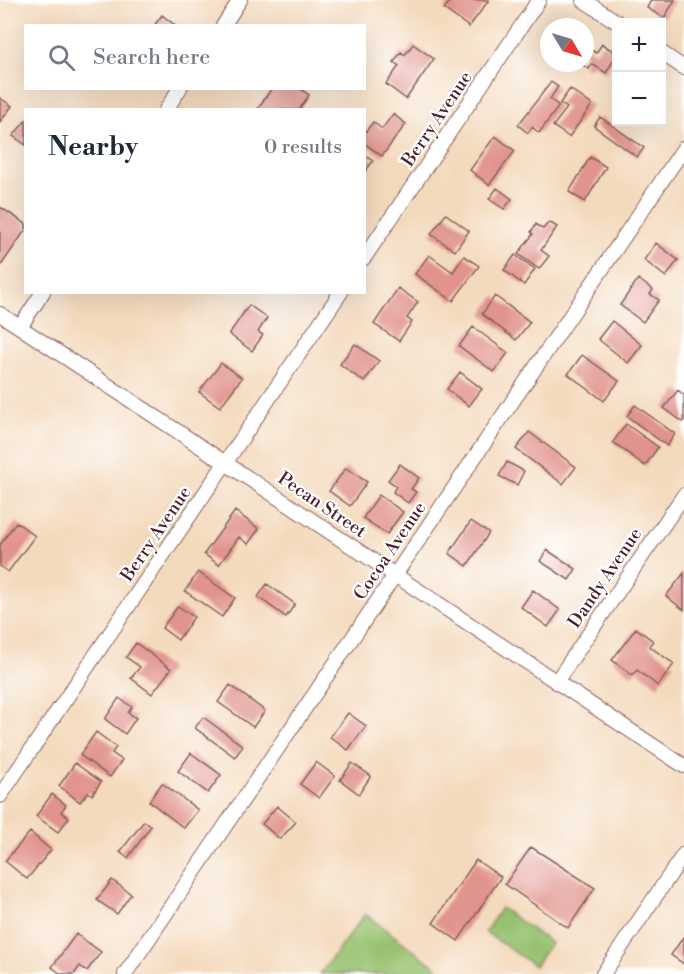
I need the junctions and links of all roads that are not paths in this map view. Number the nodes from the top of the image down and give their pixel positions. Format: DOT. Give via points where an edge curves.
graph roads {
  1 [pos="240,0"];
  2 [pos="539,0"];
  3 [pos="583,0"];
  4 [pos="612,19"];
  5 [pos="224,24"];
  6 [pos="666,56"];
  7 [pos="684,68"];
  8 [pos="179,90"];
  9 [pos="167,108"];
  10 [pos="684,148"];
  11 [pos="366,255"];
  12 [pos="42,294"];
  13 [pos="340,294"];
  14 [pos="0,314"];
  15 [pos="20,327"];
  16 [pos="226,462"];
  17 [pos="684,495"];
  18 [pos="395,575"];
  19 [pos="556,682"];
  20 [pos="684,766"];
  21 [pos="0,796"];
  22 [pos="684,854"];
  23 [pos="125,974"];
  24 [pos="603,974"];
  1 -- 5 [label="street"];
  2 -- 11 [label="street, Berry Avenue"];
  3 -- 4 [label="street"];
  6 -- 7 [label="street"];
  8 -- 9 [label="street"];
  10 -- 18 [label="street, Cocoa Avenue"];
  12 -- 15 [label="street"];
  13 -- 16 [label="street, Berry Avenue"];
  14 -- 15 [label="street, Pecan Street"];
  15 -- 16 [label="street, Pecan Street"];
  16 -- 18 [label="street, Pecan Street"];
  16 -- 21 [label="street, Berry Avenue"];
  17 -- 19 [label="street, Dandy Avenue"];
  18 -- 19 [label="street, Pecan Street"];
  18 -- 23 [label="street, Cocoa Avenue"];
  19 -- 20 [label="street, Pecan Street"];
  22 -- 24 [label="street"];
}
